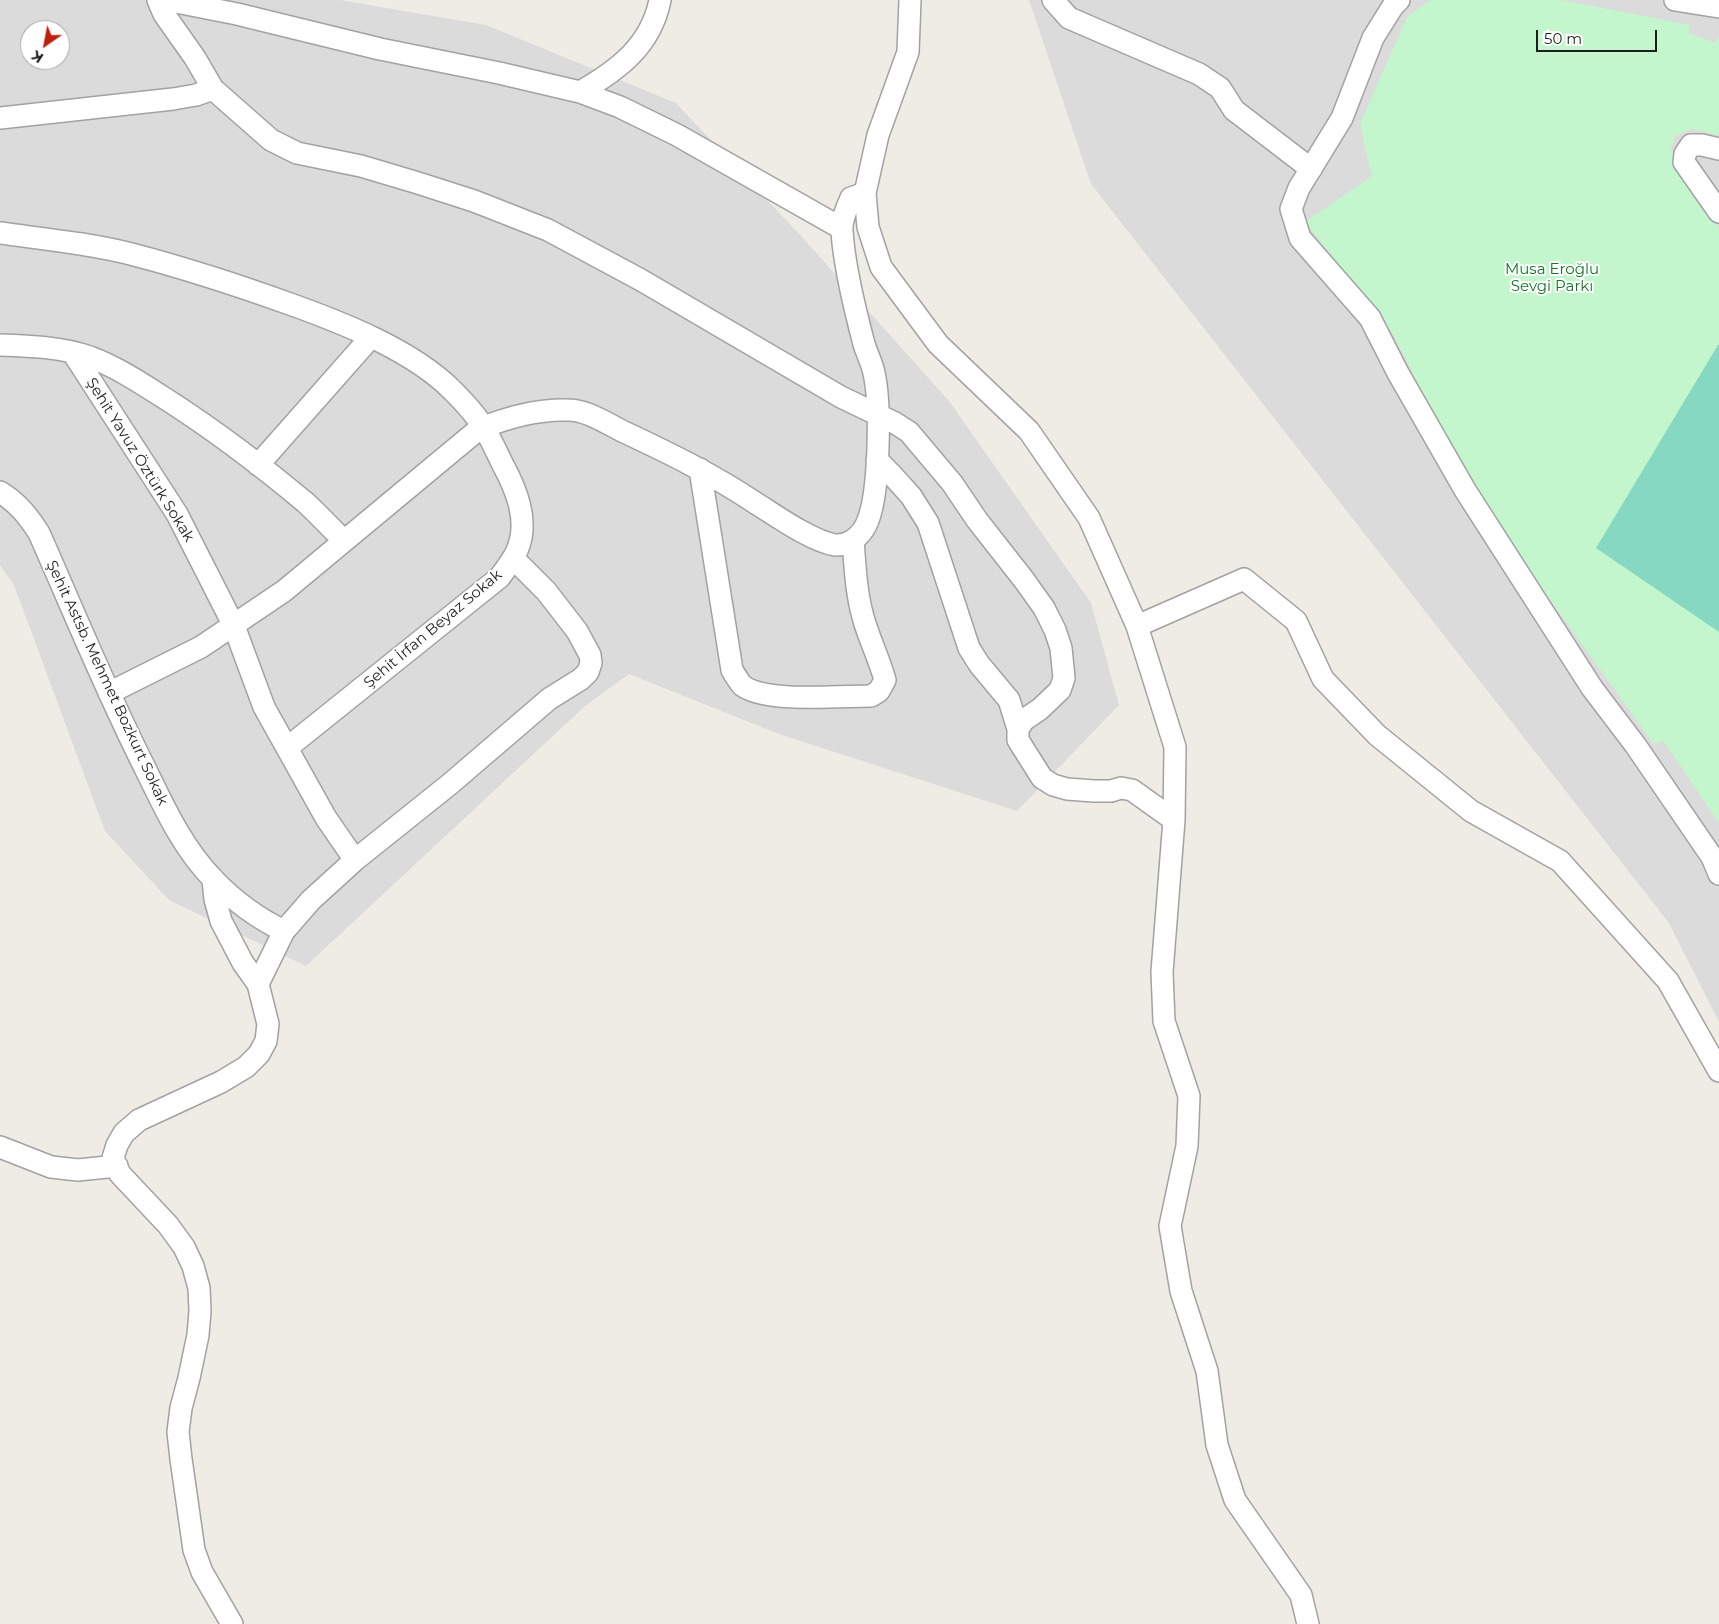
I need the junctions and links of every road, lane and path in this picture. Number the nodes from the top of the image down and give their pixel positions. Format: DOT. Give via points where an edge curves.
graph roads {
  1 [pos="158,0"];
  2 [pos="166,0"];
  3 [pos="660,0"];
  4 [pos="910,0"];
  5 [pos="1053,0"];
  6 [pos="1399,0"];
  7 [pos="1675,0"];
  8 [pos="1719,6"];
  9 [pos="213,89"];
  10 [pos="580,92"];
  11 [pos="0,118"];
  12 [pos="1719,149"];
  13 [pos="1311,169"];
  14 [pos="865,192"];
  15 [pos="1719,212"];
  16 [pos="841,228"];
  17 [pos="0,233"];
  18 [pos="371,337"];
  19 [pos="0,345"];
  20 [pos="73,353"];
  21 [pos="877,414"];
  22 [pos="484,427"];
  23 [pos="877,460"];
  24 [pos="258,465"];
  25 [pos="700,469"];
  26 [pos="0,492"];
  27 [pos="853,540"];
  28 [pos="344,541"];
  29 [pos="513,558"];
  30 [pos="234,626"];
  31 [pos="1137,626"];
  32 [pos="109,694"];
  33 [pos="1018,729"];
  34 [pos="287,748"];
  35 [pos="1174,820"];
  36 [pos="355,860"];
  37 [pos="1719,874"];
  38 [pos="213,880"];
  39 [pos="284,931"];
  40 [pos="258,984"];
  41 [pos="1719,1071"];
  42 [pos="0,1148"];
  43 [pos="117,1166"];
  44 [pos="232,1624"];
  45 [pos="1308,1624"];
  1 -- 9 [label="street"];
  2 -- 10 [label="street"];
  3 -- 10 [label="street" via="645,38 636,50 624,63"];
  4 -- 14 [label="street" via="908,52 878,136"];
  5 -- 13 [label="street" via="1069,18 1210,81 1220,88 1234,110"];
  6 -- 13 [label="street" via="1373,38 1342,118"];
  7 -- 8 [label="street"];
  9 -- 11 [label="street" via="173,99"];
  9 -- 21 [label="street" via="271,140 297,153 418,182 548,230 641,280 840,397"];
  10 -- 16 [label="street" via="677,135"];
  12 -- 15 [label="street" via="1691,145 1684,154 1684,162"];
  13 -- 37 [label="street" via="1291,209 1300,238 1370,318 1466,490 1592,688 1712,857"];
  14 -- 16 [label="street" via="852,198"];
  14 -- 31 [label="street" via="868,227 881,267 938,344 1029,431 1089,518"];
  16 -- 21 [label="street" via="852,291 874,374"];
  17 -- 18 [label="street, Şehit İrfan Beyaz Sokak" via="130,254 232,283 325,316"];
  18 -- 22 [label="street, Şehit İrfan Beyaz Sokak" via="424,367 451,390"];
  18 -- 24 [label="street"];
  19 -- 20 [label="street" via="37,346"];
  20 -- 24 [label="street" via="88,356 125,373 200,421"];
  20 -- 30 [label="street, Şehit Yavuz Öztürk Sokak" via="177,514"];
  21 -- 23 [label="street"];
  21 -- 33 [label="street" via="909,432 952,483 1044,608 1055,630 1061,648 1064,678 1060,690 1024,720"];
  22 -- 25 [label="street" via="521,414 570,410 592,416"];
  22 -- 28 [label="street"];
  22 -- 29 [label="street, Şehit İrfan Beyaz Sokak" via="515,487 519,505 521,537"];
  23 -- 27 [label="street" via="872,506 866,525"];
  23 -- 33 [label="street" via="911,496 928,523 969,648 1009,700"];
  24 -- 28 [label="street" via="307,504"];
  25 -- 27 [label="street" via="781,520 818,539 835,544"];
  25 -- 27 [label="street" via="732,670 742,685 757,692 783,696 871,696 879,691 885,680 863,618 857,591"];
  26 -- 32 [label="street, Şehit Astsb. Mehmet Bozkurt Sokak" via="16,502 39,533"];
  28 -- 30 [label="street" via="284,592"];
  29 -- 34 [label="street, Şehit İrfan Beyaz Sokak" via="500,577"];
  29 -- 36 [label="street" via="546,591 577,631 590,655 588,672 549,698 450,784"];
  30 -- 32 [label="street" via="201,647"];
  30 -- 34 [label="street, Şehit Yavuz Öztürk Sokak" via="264,707"];
  31 -- 35 [label="street" via="1175,747"];
  31 -- 41 [label="street" via="1244,579 1296,621 1323,679 1377,735 1471,811 1560,861 1668,981"];
  32 -- 38 [label="street, Şehit Astsb. Mehmet Bozkurt Sokak" via="171,820"];
  33 -- 35 [label="street" via="1018,740 1027,756 1042,778 1053,785 1094,791 1132,790"];
  34 -- 36 [label="street, Şehit Yavuz Öztürk Sokak" via="326,818"];
  35 -- 45 [label="street" via="1162,972 1164,1021 1189,1096 1187,1146 1170,1226 1181,1291 1206,1371 1217,1445 1235,1500 1301,1594"];
  36 -- 39 [label="street"];
  38 -- 39 [label="street, Şehit Astsb. Mehmet Bozkurt Sokak" via="247,910"];
  38 -- 40 [label="street" via="221,921"];
  39 -- 40 [label="street"];
  40 -- 43 [label="street" via="268,1024 266,1041 258,1054 246,1067 221,1082 139,1120 124,1133 117,1145 113,1158"];
  42 -- 43 [label="street" via="51,1167 78,1170"];
  43 -- 44 [label="street" via="120,1174 184,1246 199,1288 198,1335 178,1432 194,1550 202,1572"];
}
